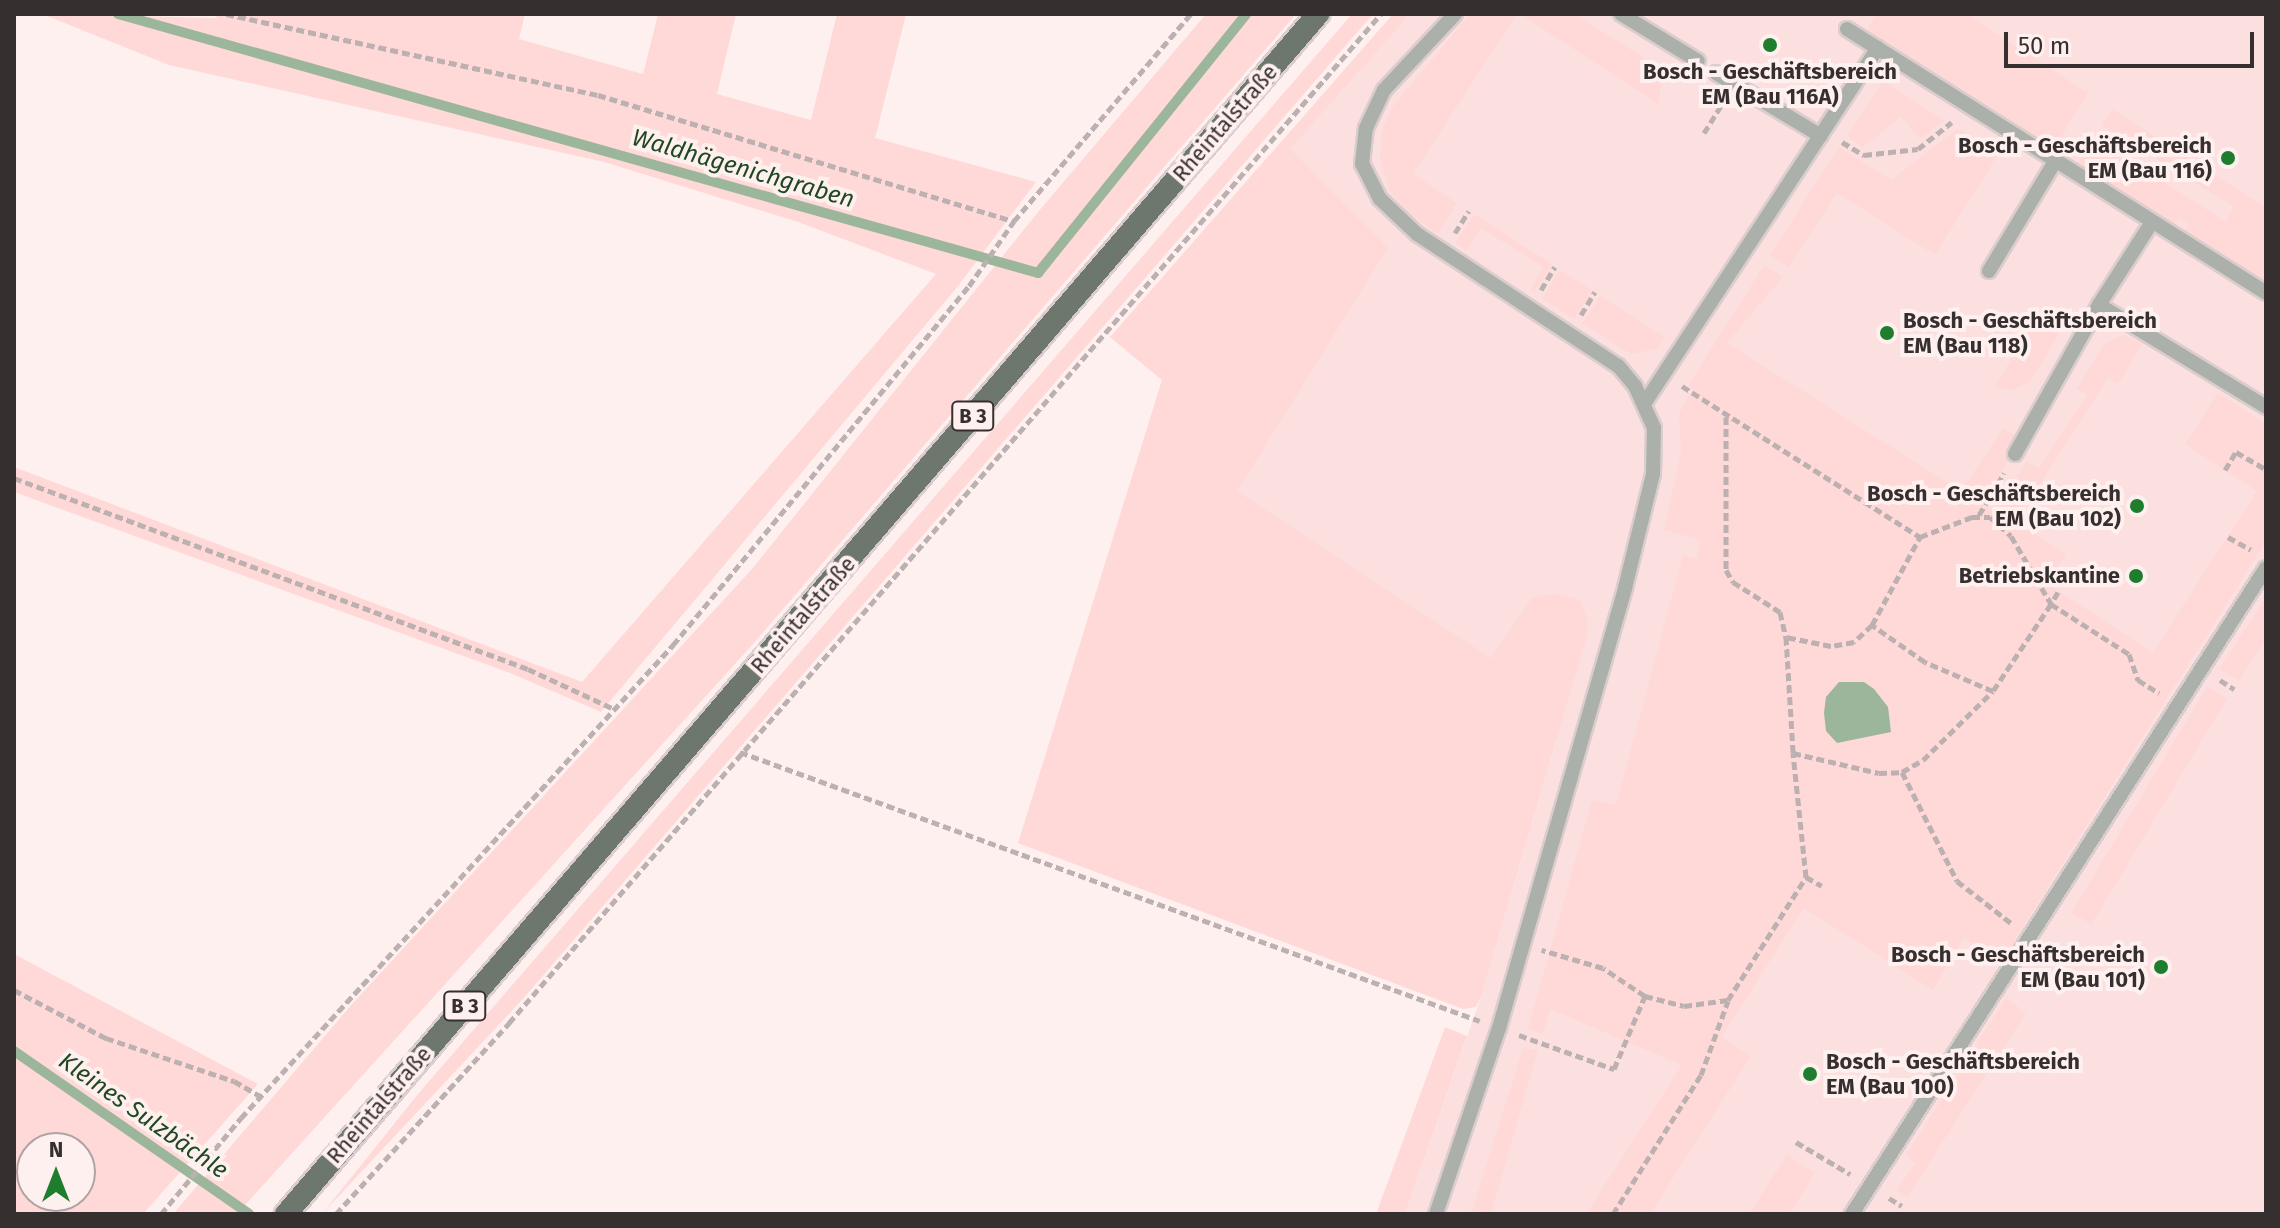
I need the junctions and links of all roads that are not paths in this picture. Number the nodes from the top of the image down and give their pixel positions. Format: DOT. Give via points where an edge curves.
graph roads {
  1 [pos="1318,14"];
  2 [pos="1455,14"];
  3 [pos="1621,14"];
  4 [pos="1847,29"];
  5 [pos="1878,48"];
  6 [pos="1698,61"];
  7 [pos="1716,73"];
  8 [pos="1822,134"];
  9 [pos="2056,160"];
  10 [pos="2152,222"];
  11 [pos="1989,271"];
  12 [pos="2266,293"];
  13 [pos="2099,305"];
  14 [pos="1644,404"];
  15 [pos="2266,407"];
  16 [pos="2015,454"];
  17 [pos="2266,568"];
  18 [pos="286,1214"];
  19 [pos="1436,1214"];
  20 [pos="1852,1214"];
  1 -- 18 [label="main road, Rheintalstraße / B 3"];
  2 -- 14 [label="lane" via="1384,90 1366,128 1362,164 1380,199 1417,234 1618,366"];
  3 -- 6 [label="lane"];
  4 -- 5 [label="lane"];
  5 -- 8 [label="lane"];
  5 -- 9 [label="lane"];
  7 -- 8 [label="lane"];
  8 -- 14 [label="lane"];
  9 -- 10 [label="lane"];
  9 -- 11 [label="lane"];
  10 -- 12 [label="lane"];
  10 -- 13 [label="lane"];
  13 -- 15 [label="lane"];
  13 -- 16 [label="lane"];
  14 -- 19 [label="lane" via="1654,428 1653,474 1524,944"];
  17 -- 20 [label="lane"];
}
